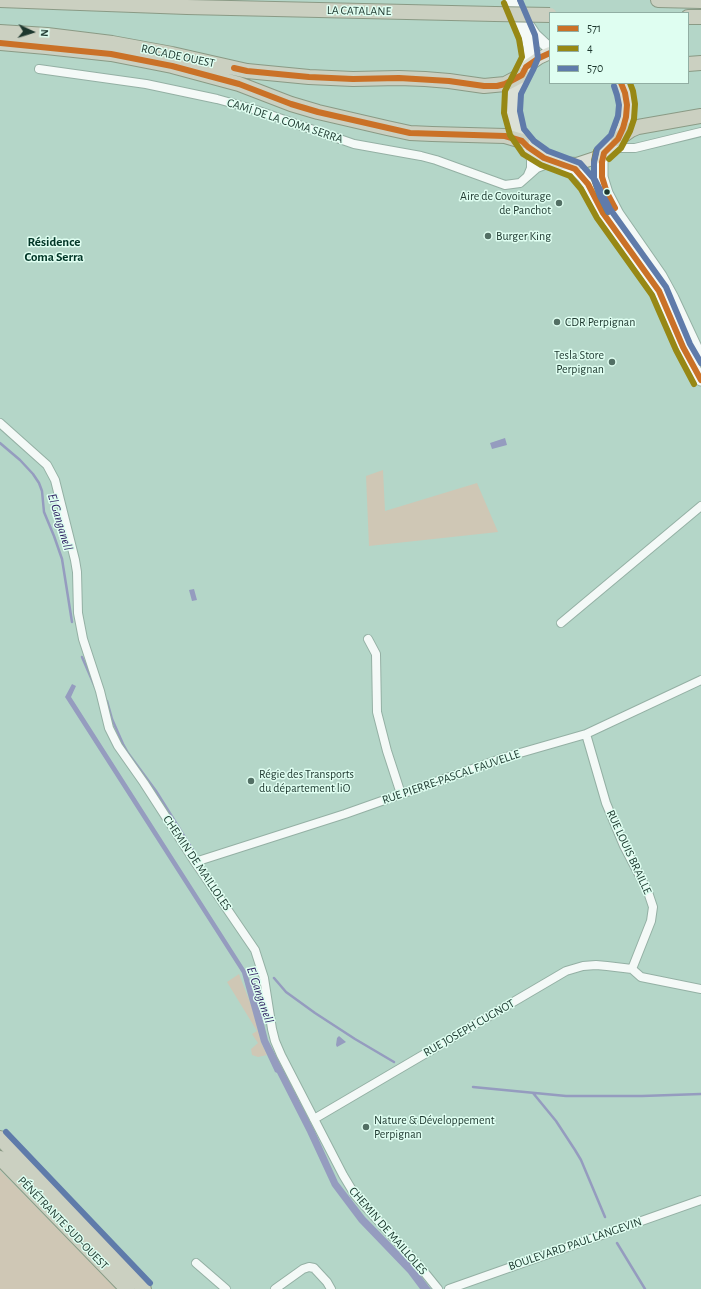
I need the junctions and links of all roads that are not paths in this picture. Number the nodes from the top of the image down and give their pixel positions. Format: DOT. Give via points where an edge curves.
graph roads {
  1 [pos="0,0"];
  2 [pos="513,0"];
  3 [pos="658,0"];
  4 [pos="701,1"];
  5 [pos="549,15"];
  6 [pos="689,17"];
  7 [pos="701,17"];
  8 [pos="0,32"];
  9 [pos="0,43"];
  10 [pos="549,48"];
  11 [pos="549,53"];
  12 [pos="701,63"];
  13 [pos="689,64"];
  14 [pos="39,69"];
  15 [pos="524,71"];
  16 [pos="621,84"];
  17 [pos="701,116"];
  18 [pos="701,132"];
  19 [pos="525,144"];
  20 [pos="615,147"];
  21 [pos="555,162"];
  22 [pos="526,178"];
  23 [pos="701,358"];
  24 [pos="701,380"];
  25 [pos="0,423"];
  26 [pos="701,506"];
  27 [pos="561,623"];
  28 [pos="368,639"];
  29 [pos="701,680"];
  30 [pos="586,734"];
  31 [pos="401,794"];
  32 [pos="195,862"];
  33 [pos="632,969"];
  34 [pos="701,989"];
  35 [pos="314,1118"];
  36 [pos="0,1138"];
  37 [pos="0,1158"];
  38 [pos="701,1200"];
  39 [pos="196,1263"];
  40 [pos="127,1289"];
  41 [pos="144,1289"];
  42 [pos="226,1289"];
  43 [pos="275,1289"];
  44 [pos="331,1289"];
  45 [pos="438,1289"];
  46 [pos="449,1289"];
  1 -- 5 [label="highway, LA CATALANE, bridge" via="187,8"];
  2 -- 10 [label="main road" via="535,36"];
  2 -- 15 [label="main road" via="529,47 530,58"];
  3 -- 4 [label="highway"];
  6 -- 7 [label="highway"];
  8 -- 15 [label="highway, ROCADE OUEST" via="112,43 247,71 309,76 425,79 484,86 505,84"];
  9 -- 19 [label="highway, ROCADE OUEST" via="111,54 172,66 239,84 318,112 387,128 432,134 505,136"];
  11 -- 15 [label="main road" via="538,58"];
  12 -- 13 [label="highway"];
  14 -- 22 [label="street, CAMÍ DE LA COMA SERRA" via="146,84 217,99 354,144 421,156 504,185 518,184"];
  15 -- 19 [label="main road" via="513,92 512,112 517,132"];
  16 -- 20 [label="main road" via="625,93 626,111 623,128"];
  17 -- 20 [label="highway" via="638,127 631,130"];
  18 -- 20 [label="street" via="648,145"];
  19 -- 21 [label="main road" via="544,158"];
  19 -- 22 [label="street" via="531,160 531,168"];
  20 -- 21 [label="main road" via="586,162"];
  20 -- 23 [label="main road" via="602,162 602,177 607,193 618,214 661,276"];
  21 -- 22 [label="street, CAMÍ DE LA COMA SERRA" via="537,168"];
  21 -- 24 [label="main road" via="575,169 588,184 603,213 659,291 683,347"];
  25 -- 32 [label="street, CHEMIN DE MAILLOLES" via="47,465 55,480 75,560 78,613 83,639 109,728 118,746"];
  26 -- 27 [label="street"];
  28 -- 31 [label="street" via="376,654 377,712"];
  29 -- 30 [label="street, RUE PIERRE-PASCAL FAUVELLE"];
  30 -- 31 [label="street, RUE PIERRE-PASCAL FAUVELLE" via="506,757"];
  30 -- 33 [label="street, RUE LOUIS BRAILLE" via="606,803 653,907 651,921"];
  31 -- 32 [label="street, RUE PIERRE-PASCAL FAUVELLE"];
  32 -- 35 [label="street, CHEMIN DE MAILLOLES" via="255,950 264,978 275,1041"];
  33 -- 34 [label="street" via="641,977"];
  33 -- 35 [label="street, RUE JOSEPH CUGNOT" via="596,965 566,971"];
  35 -- 45 [label="street, CHEMIN DE MAILLOLES" via="342,1175 355,1195"];
  36 -- 41 [label="highway, PÉNÉTRANTE SUD-OUEST"];
  37 -- 40 [label="highway, PÉNÉTRANTE SUD-OUEST"];
  38 -- 46 [label="street, BOULEVARD PAUL LANGEVIN"];
  39 -- 42 [label="street"];
  43 -- 44 [label="street" via="309,1266 314,1268"];
}
